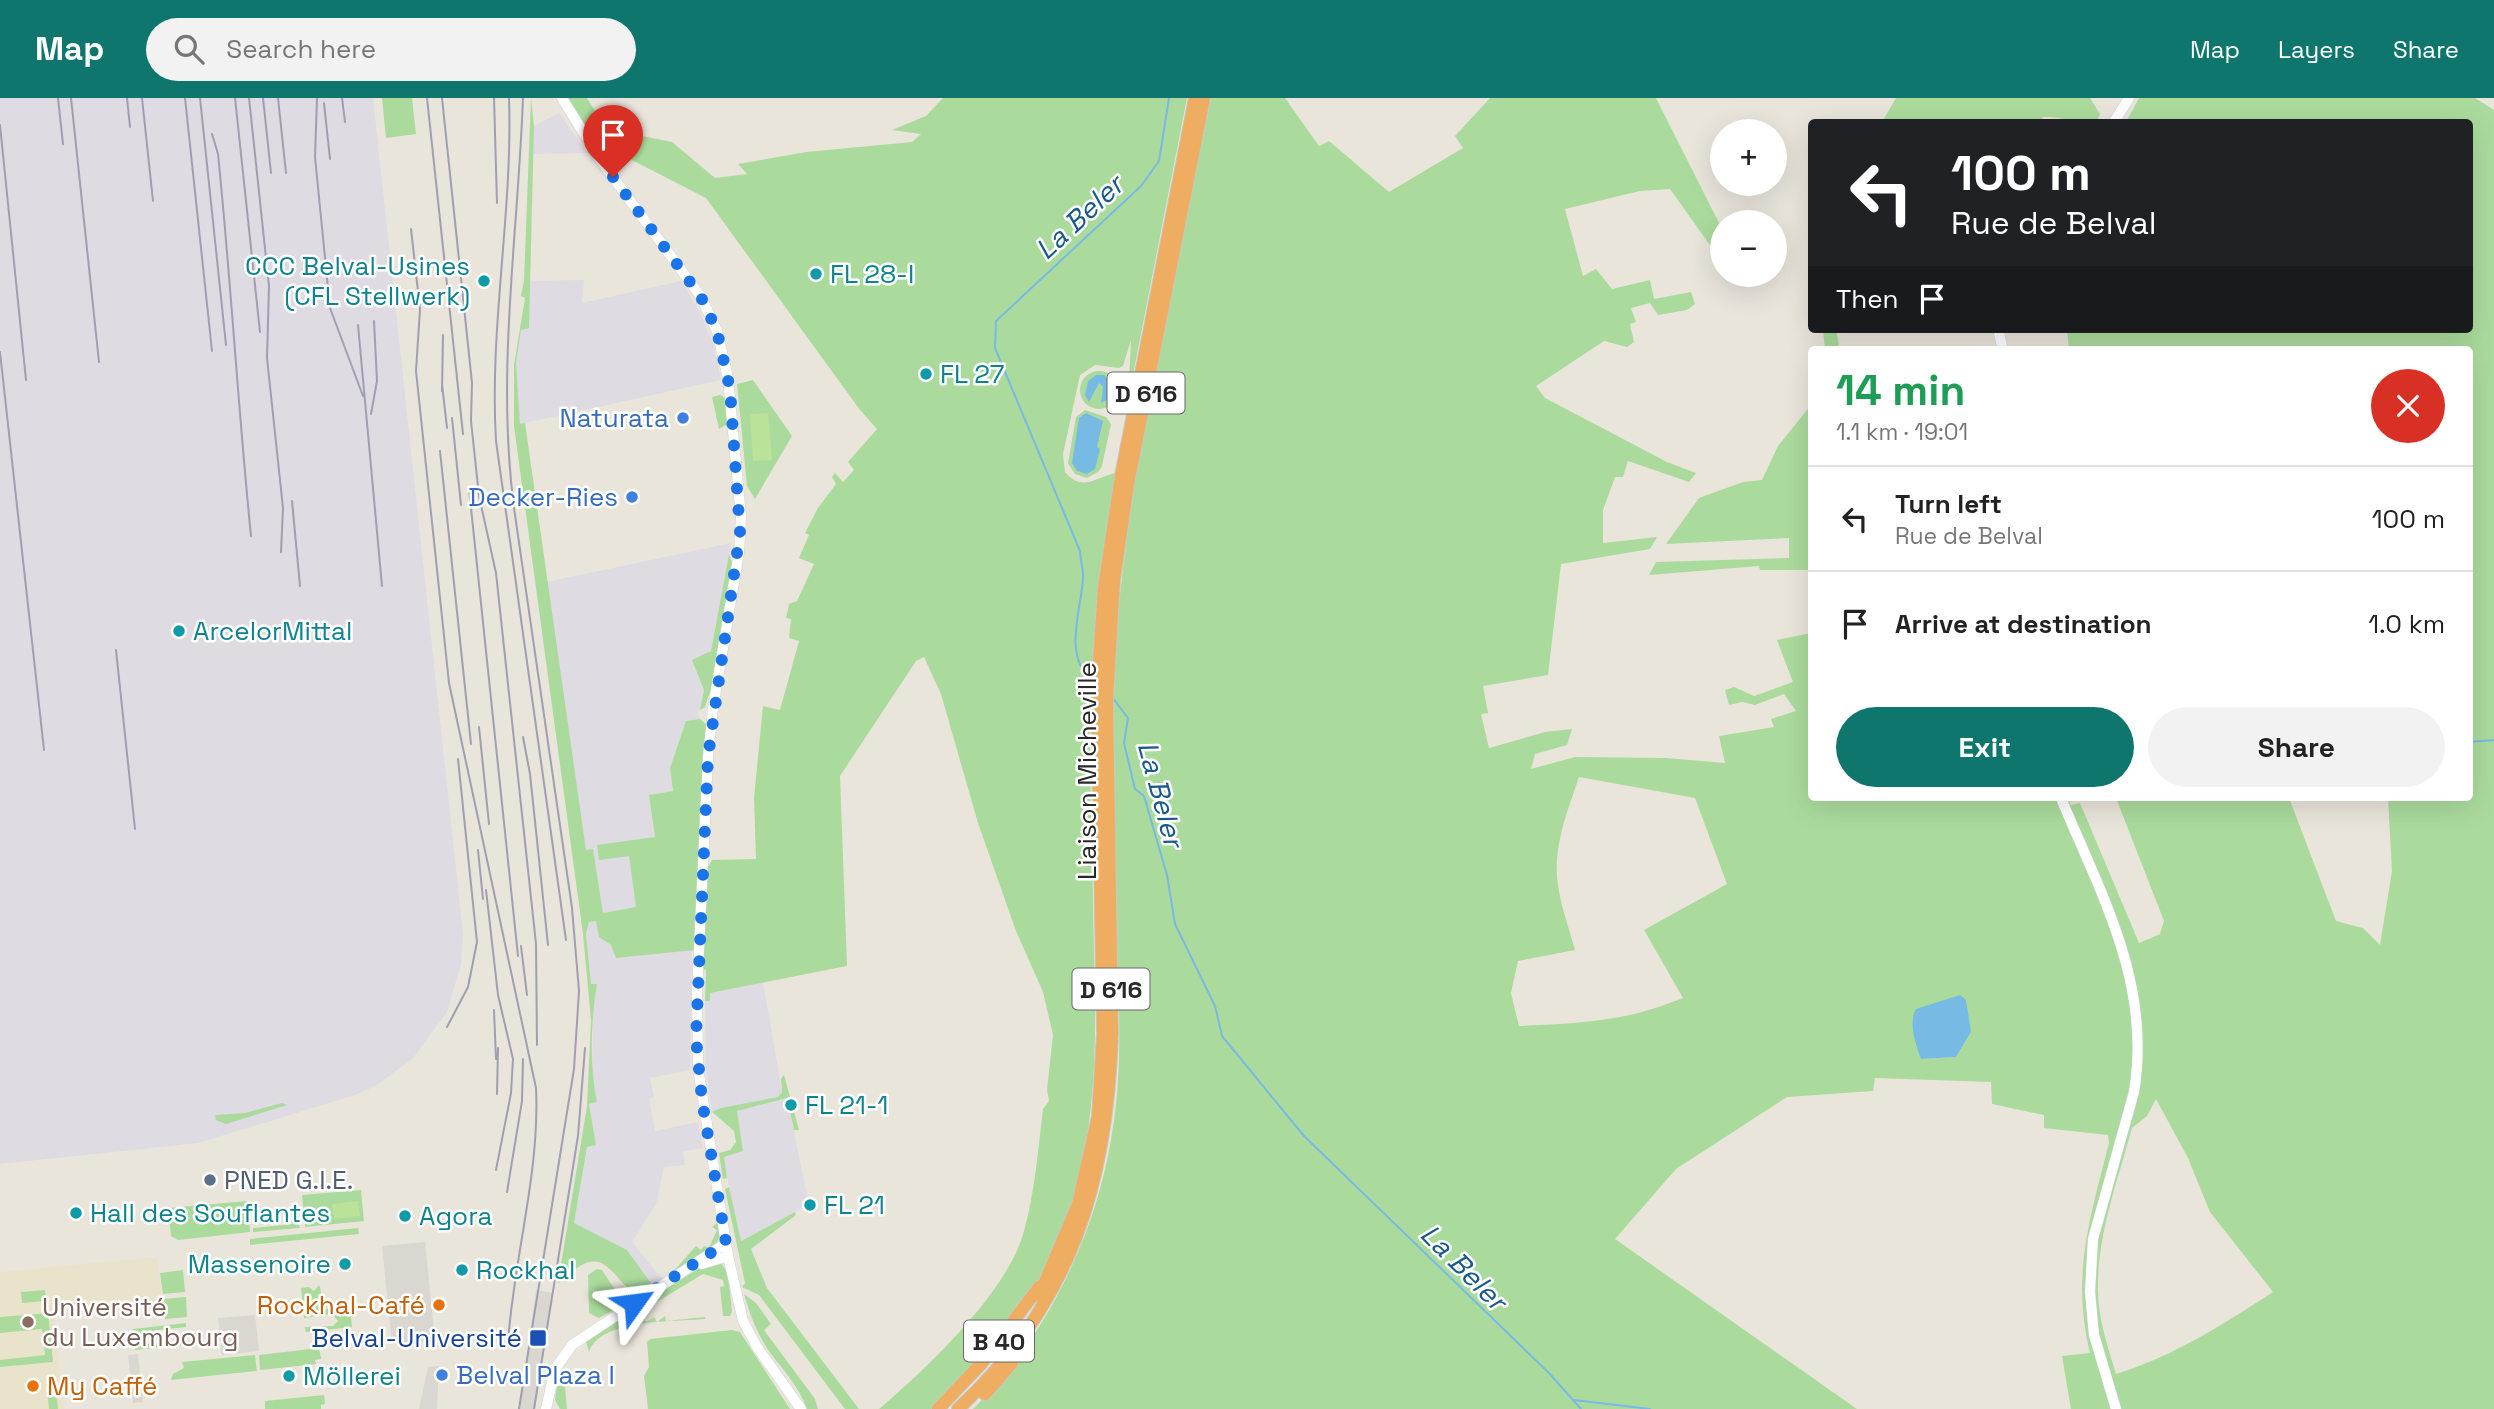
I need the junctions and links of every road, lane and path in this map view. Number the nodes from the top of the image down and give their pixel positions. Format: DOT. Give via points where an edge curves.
graph roads {
  1 [pos="562,98"];
  2 [pos="1195,98"];
  3 [pos="1204,98"];
  4 [pos="2129,98"];
  5 [pos="2117,119"];
  6 [pos="1102,690"];
  7 [pos="2061,801"];
  8 [pos="726,1243"];
  9 [pos="729,1256"];
  10 [pos="715,1260"];
  11 [pos="692,1268"];
  12 [pos="1058,1269"];
  13 [pos="732,1274"];
  14 [pos="546,1409"];
  15 [pos="799,1409"];
  16 [pos="938,1409"];
  17 [pos="950,1409"];
  18 [pos="958,1409"];
  19 [pos="970,1409"];
  20 [pos="2116,1409"];
  1 -- 8 [label="main road" via="601,161 701,297 717,331 730,389 740,498 739,548 710,731 696,1038"];
  2 -- 6 [label="highway, Liaison Micheville / D 616" via="1121,476 1104,588"];
  3 -- 6 [label="highway, Liaison Micheville / D 616" via="1128,484"];
  4 -- 5 [label="main road"];
  6 -- 12 [label="highway, Liaison Micheville / D 616" via="1111,1084 1093,1190"];
  7 -- 20 [label="main road" via="2122,946 2138,1016 2134,1092 2093,1239 2090,1292 2094,1335"];
  8 -- 9 [label="main road"];
  8 -- 11 [label="main road"];
  9 -- 10 [label="main road"];
  9 -- 13 [label="main road"];
  10 -- 11 [label="main road"];
  10 -- 13 [label="main road"];
  11 -- 14 [label="main road" via="572,1345 555,1369"];
  12 -- 16 [label="highway, B 40"];
  12 -- 17 [label="highway, Liaison Micheville / B 40" via="1009,1342"];
  12 -- 18 [label="highway, Liaison Micheville / B 40" via="1015,1347"];
  12 -- 19 [label="highway, B 40" via="1051,1301 1019,1354"];
  13 -- 15 [label="main road" via="750,1334"];
}
